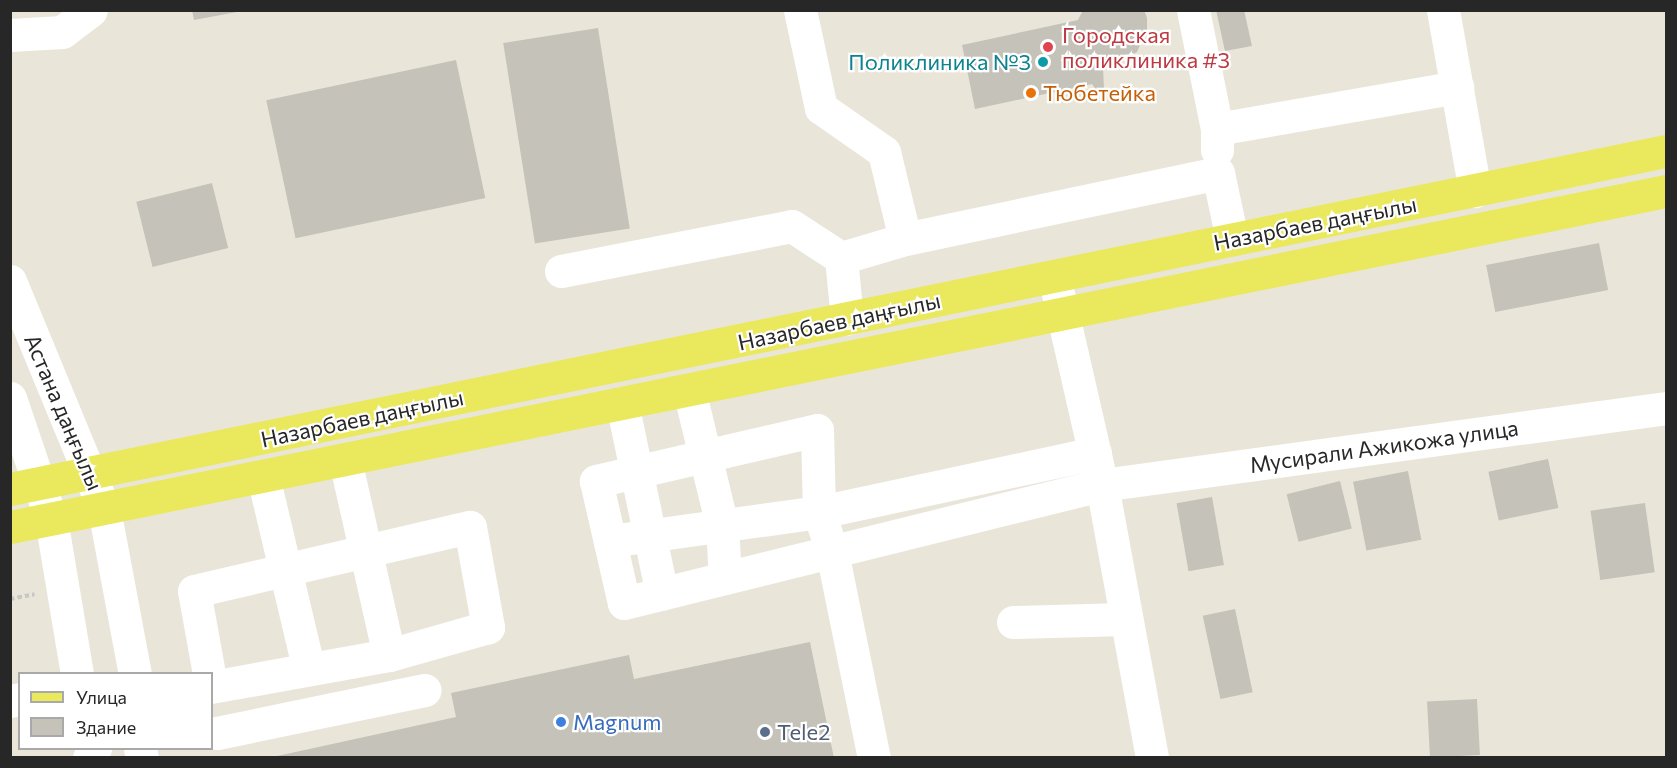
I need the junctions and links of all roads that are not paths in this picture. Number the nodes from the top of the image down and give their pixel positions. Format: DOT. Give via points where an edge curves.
graph roads {
  1 [pos="92,10"];
  2 [pos="800,10"];
  3 [pos="1192,10"];
  4 [pos="1443,10"];
  5 [pos="10,35"];
  6 [pos="1457,87"];
  7 [pos="1217,129"];
  8 [pos="1666,151"];
  9 [pos="1218,173"];
  10 [pos="1666,190"];
  11 [pos="1475,191"];
  12 [pos="905,239"];
  13 [pos="1232,239"];
  14 [pos="841,258"];
  15 [pos="561,271"];
  16 [pos="1054,276"];
  17 [pos="10,281"];
  18 [pos="1063,314"];
  19 [pos="847,319"];
  20 [pos="689,390"];
  21 [pos="10,398"];
  22 [pos="622,403"];
  23 [pos="1666,408"];
  24 [pos="1095,453"];
  25 [pos="703,456"];
  26 [pos="345,459"];
  27 [pos="92,473"];
  28 [pos="634,473"];
  29 [pos="263,477"];
  30 [pos="1102,484"];
  31 [pos="26,486"];
  32 [pos="104,509"];
  33 [pos="819,512"];
  34 [pos="51,519"];
  35 [pos="722,525"];
  36 [pos="10,527"];
  37 [pos="652,535"];
  38 [pos="610,541"];
  39 [pos="364,552"];
  40 [pos="832,552"];
  41 [pos="282,571"];
  42 [pos="725,578"];
  43 [pos="662,594"];
  44 [pos="1125,618"];
  45 [pos="1013,622"];
  46 [pos="389,655"];
  47 [pos="308,667"];
  48 [pos="77,672"];
  49 [pos="135,672"];
  50 [pos="209,672"];
  51 [pos="213,688"];
  52 [pos="425,690"];
  53 [pos="213,710"];
  54 [pos="214,733"];
  55 [pos="874,758"];
  56 [pos="1152,758"];
  1 -- 5 [label="street" via="62,32"];
  2 -- 12 [label="street" via="821,108 884,152"];
  3 -- 7 [label="street"];
  4 -- 6 [label="street"];
  6 -- 7 [label="street"];
  6 -- 11 [label="street"];
  7 -- 9 [label="street"];
  8 -- 11 [label="main road, Назарбаев даңғылы"];
  9 -- 12 [label="street"];
  9 -- 13 [label="street"];
  10 -- 18 [label="main road, Назарбаев даңғылы"];
  11 -- 13 [label="main road, Назарбаев даңғылы"];
  12 -- 14 [label="street"];
  13 -- 16 [label="main road, Назарбаев даңғылы"];
  14 -- 15 [label="street" via="792,226"];
  14 -- 19 [label="street"];
  16 -- 18 [label="street"];
  16 -- 19 [label="main road, Назарбаев даңғылы"];
  17 -- 27 [label="street, Астана даңғылы"];
  18 -- 20 [label="main road, Назарбаев даңғылы"];
  18 -- 24 [label="street"];
  19 -- 27 [label="main road, Назарбаев даңғылы"];
  20 -- 22 [label="main road, Назарбаев даңғылы"];
  20 -- 25 [label="street"];
  21 -- 31 [label="street, Астана даңғылы"];
  22 -- 26 [label="main road, Назарбаев даңғылы"];
  22 -- 28 [label="street"];
  23 -- 30 [label="street, Мусирали Ажикожа улица"];
  24 -- 30 [label="street"];
  24 -- 33 [label="street"];
  25 -- 28 [label="street"];
  25 -- 33 [label="street" via="817,430"];
  25 -- 35 [label="street"];
  26 -- 29 [label="main road, Назарбаев даңғылы"];
  26 -- 39 [label="street"];
  27 -- 31 [label="main road, Назарбаев даңғылы"];
  27 -- 32 [label="street, Астана даңғылы"];
  28 -- 37 [label="street"];
  28 -- 38 [label="street" via="596,481"];
  29 -- 32 [label="main road, Назарбаев даңғылы"];
  29 -- 41 [label="street"];
  30 -- 40 [label="street, Мусирали Ажикожа улица"];
  30 -- 44 [label="street"];
  31 -- 34 [label="street, Астана даңғылы"];
  32 -- 34 [label="main road, Назарбаев даңғылы"];
  32 -- 49 [label="street, Астана даңғылы"];
  33 -- 35 [label="street"];
  33 -- 40 [label="street"];
  34 -- 36 [label="main road, Назарбаев даңғылы"];
  34 -- 48 [label="street, Астана даңғылы"];
  35 -- 37 [label="street"];
  35 -- 42 [label="street"];
  37 -- 38 [label="street"];
  37 -- 43 [label="street"];
  38 -- 43 [label="street, Мусирали Ажикожа улица" via="624,603"];
  39 -- 41 [label="street"];
  39 -- 46 [label="street"];
  39 -- 46 [label="street" via="470,528 488,627"];
  40 -- 42 [label="street, Мусирали Ажикожа улица"];
  40 -- 55 [label="street"];
  41 -- 47 [label="street"];
  41 -- 50 [label="street" via="194,591"];
  42 -- 43 [label="street, Мусирали Ажикожа улица"];
  44 -- 45 [label="street"];
  44 -- 56 [label="street"];
  46 -- 47 [label="street"];
  47 -- 51 [label="street"];
  52 -- 54 [label="street"];
  53 -- 54 [label="street"];
}
